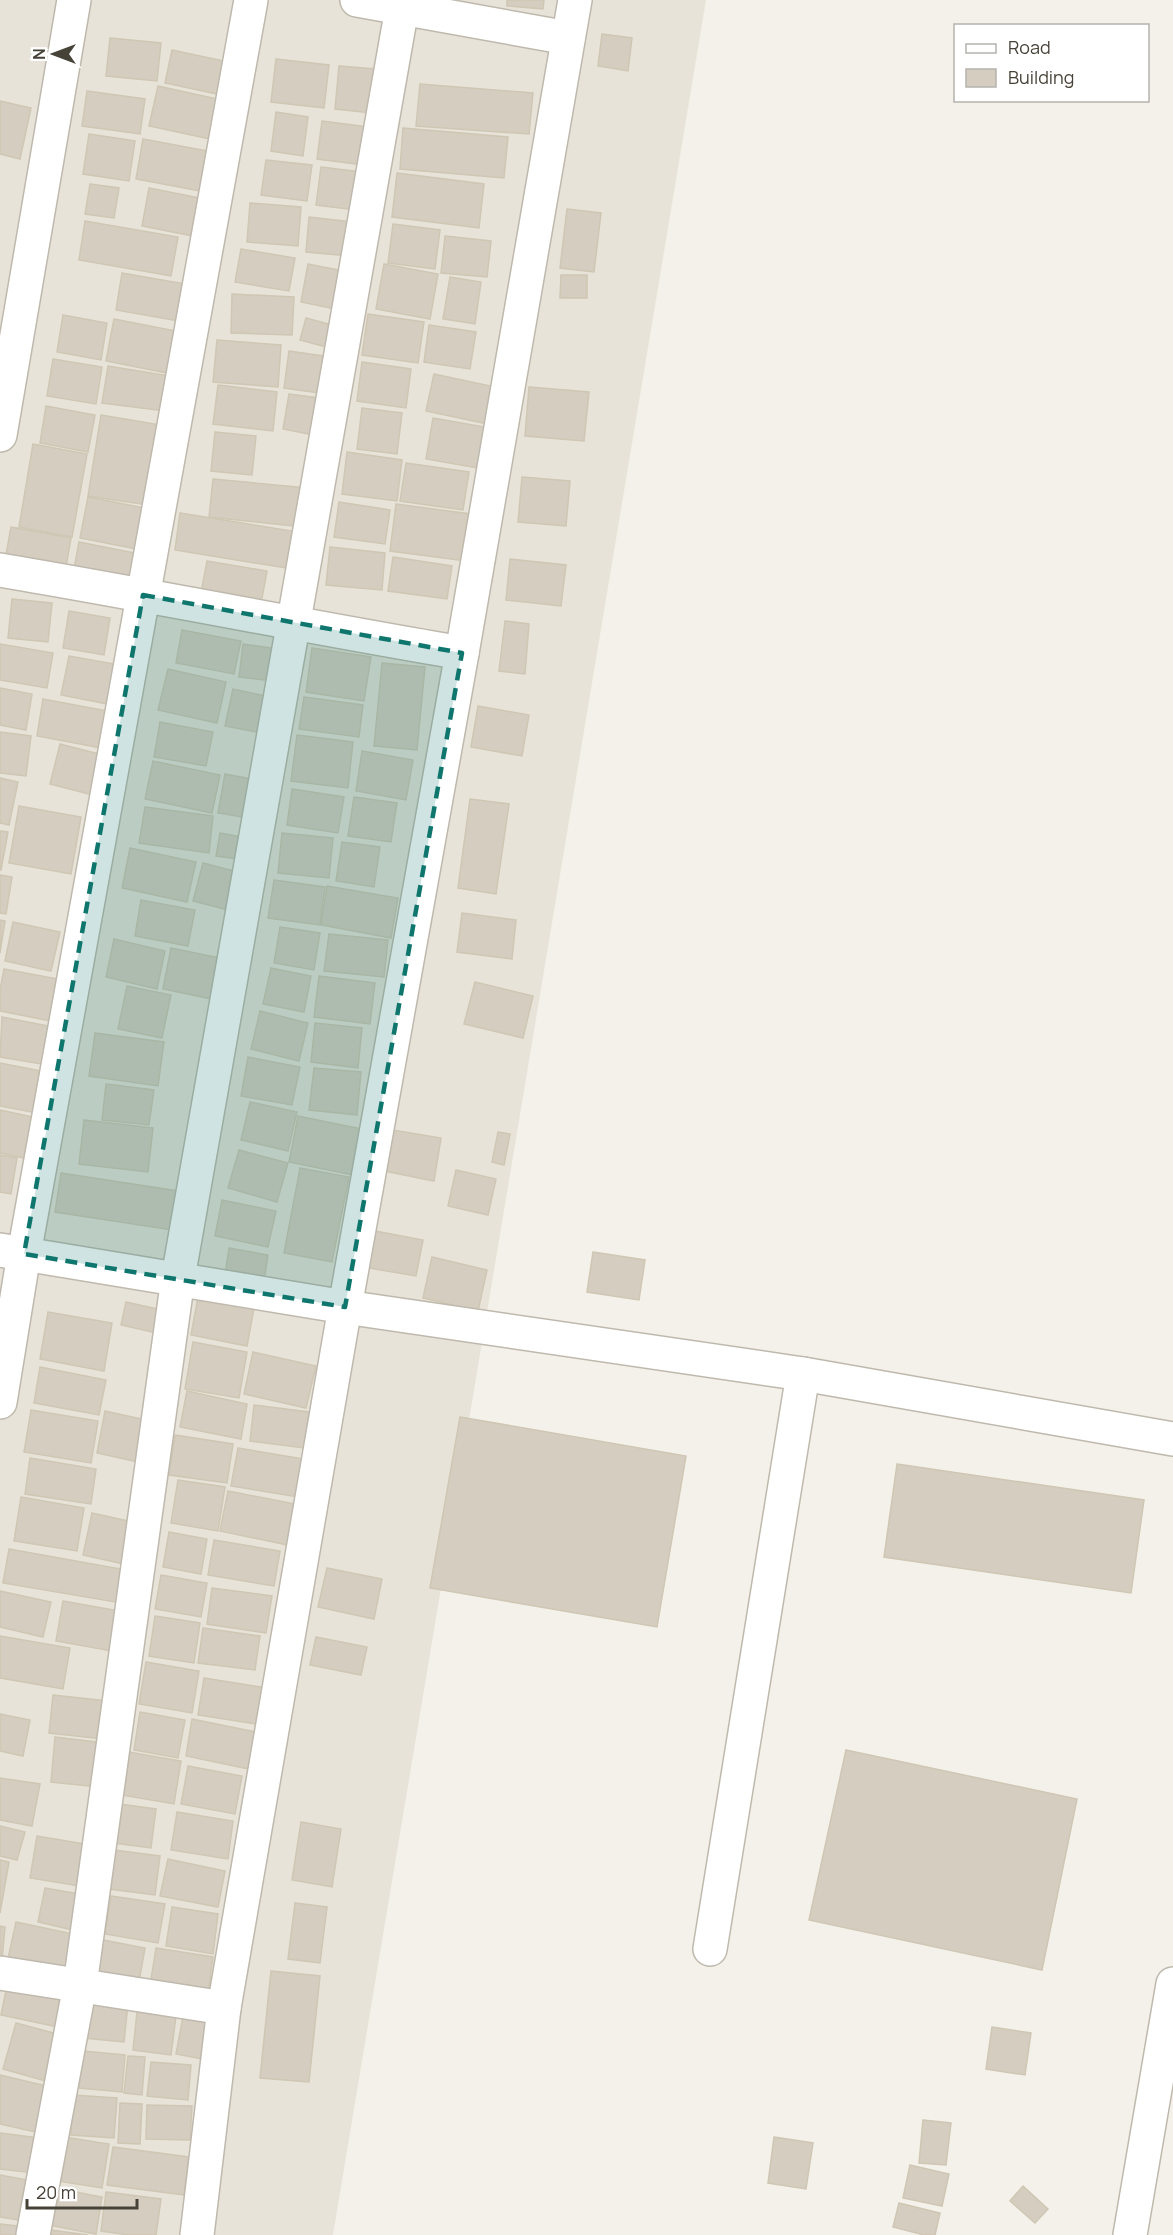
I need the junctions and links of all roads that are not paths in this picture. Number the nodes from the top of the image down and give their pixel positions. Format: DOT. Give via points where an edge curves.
graph roads {
  1 [pos="74,0"];
  2 [pos="251,0"];
  3 [pos="357,0"];
  4 [pos="575,0"];
  5 [pos="402,8"];
  6 [pos="568,38"];
  7 [pos="8,343"];
  8 [pos="0,435"];
  9 [pos="0,570"];
  10 [pos="143,595"];
  11 [pos="294,625"];
  12 [pos="462,653"];
  13 [pos="12,1252"];
  14 [pos="178,1278"];
  15 [pos="345,1307"];
  16 [pos="803,1374"];
  17 [pos="0,1402"];
  18 [pos="1173,1439"];
  19 [pos="710,1949"];
  20 [pos="0,1973"];
  21 [pos="1173,1984"];
  22 [pos="80,1985"];
  23 [pos="224,2008"];
  24 [pos="33,2235"];
  25 [pos="197,2235"];
  26 [pos="1130,2235"];
  1 -- 7 [label="street"];
  2 -- 10 [label="street"];
  3 -- 5 [label="street"];
  4 -- 6 [label="street"];
  5 -- 6 [label="street"];
  5 -- 11 [label="street"];
  6 -- 12 [label="street"];
  7 -- 8 [label="street"];
  9 -- 10 [label="street"];
  10 -- 11 [label="street"];
  10 -- 13 [label="street"];
  11 -- 12 [label="street"];
  11 -- 14 [label="street"];
  12 -- 15 [label="street"];
  13 -- 14 [label="street"];
  13 -- 17 [label="street"];
  14 -- 15 [label="street"];
  14 -- 22 [label="street"];
  15 -- 16 [label="street"];
  15 -- 23 [label="street"];
  16 -- 18 [label="street"];
  16 -- 19 [label="street"];
  20 -- 22 [label="street"];
  21 -- 26 [label="street"];
  22 -- 23 [label="street"];
  22 -- 24 [label="street"];
  23 -- 25 [label="street"];
}
